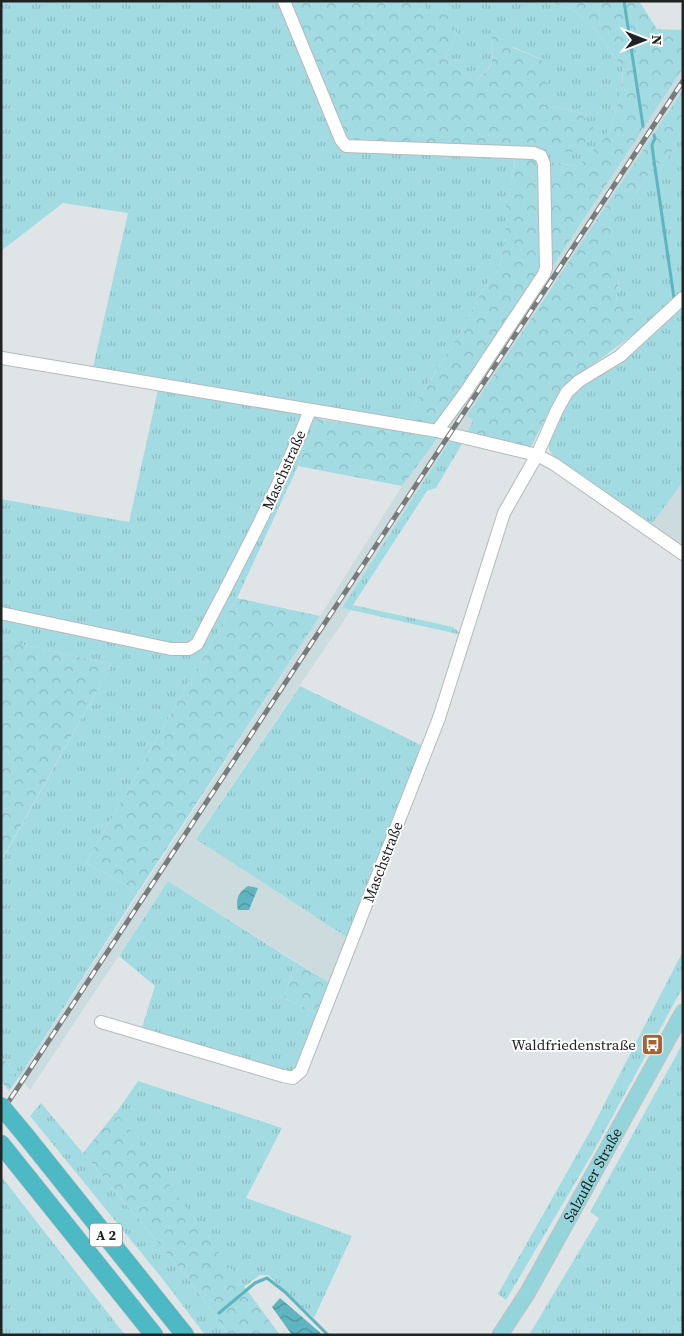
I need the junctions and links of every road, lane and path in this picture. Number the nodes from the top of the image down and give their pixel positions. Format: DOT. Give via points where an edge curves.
graph roads {
  1 [pos="284,1"];
  2 [pos="683,298"];
  3 [pos="2,358"];
  4 [pos="310,410"];
  5 [pos="437,431"];
  6 [pos="537,455"];
  7 [pos="683,554"];
  8 [pos="1,613"];
  9 [pos="681,1019"];
  10 [pos="101,1022"];
  11 [pos="1,1106"];
  12 [pos="6,1150"];
  13 [pos="154,1335"];
  14 [pos="185,1335"];
  15 [pos="500,1335"];
  1 -- 5 [label="street" via="346,146 534,152 541,156 544,164 544,274"];
  2 -- 6 [label="street, Maschstraße" via="620,356 567,392"];
  3 -- 4 [label="street, Maschstraße"];
  4 -- 5 [label="street, Maschstraße"];
  4 -- 8 [label="street, Maschstraße" via="261,522 197,644 189,649 171,649"];
  5 -- 6 [label="street, Maschstraße"];
  6 -- 7 [label="street, Maschstraße"];
  6 -- 10 [label="street, Maschstraße" via="504,513 438,718 302,1071 293,1078 283,1076"];
  9 -- 15 [label="main road, Salzufler Straße" via="528,1292"];
  11 -- 14 [label="highway, A 2, bridge"];
  12 -- 13 [label="highway, A 2"];
}
